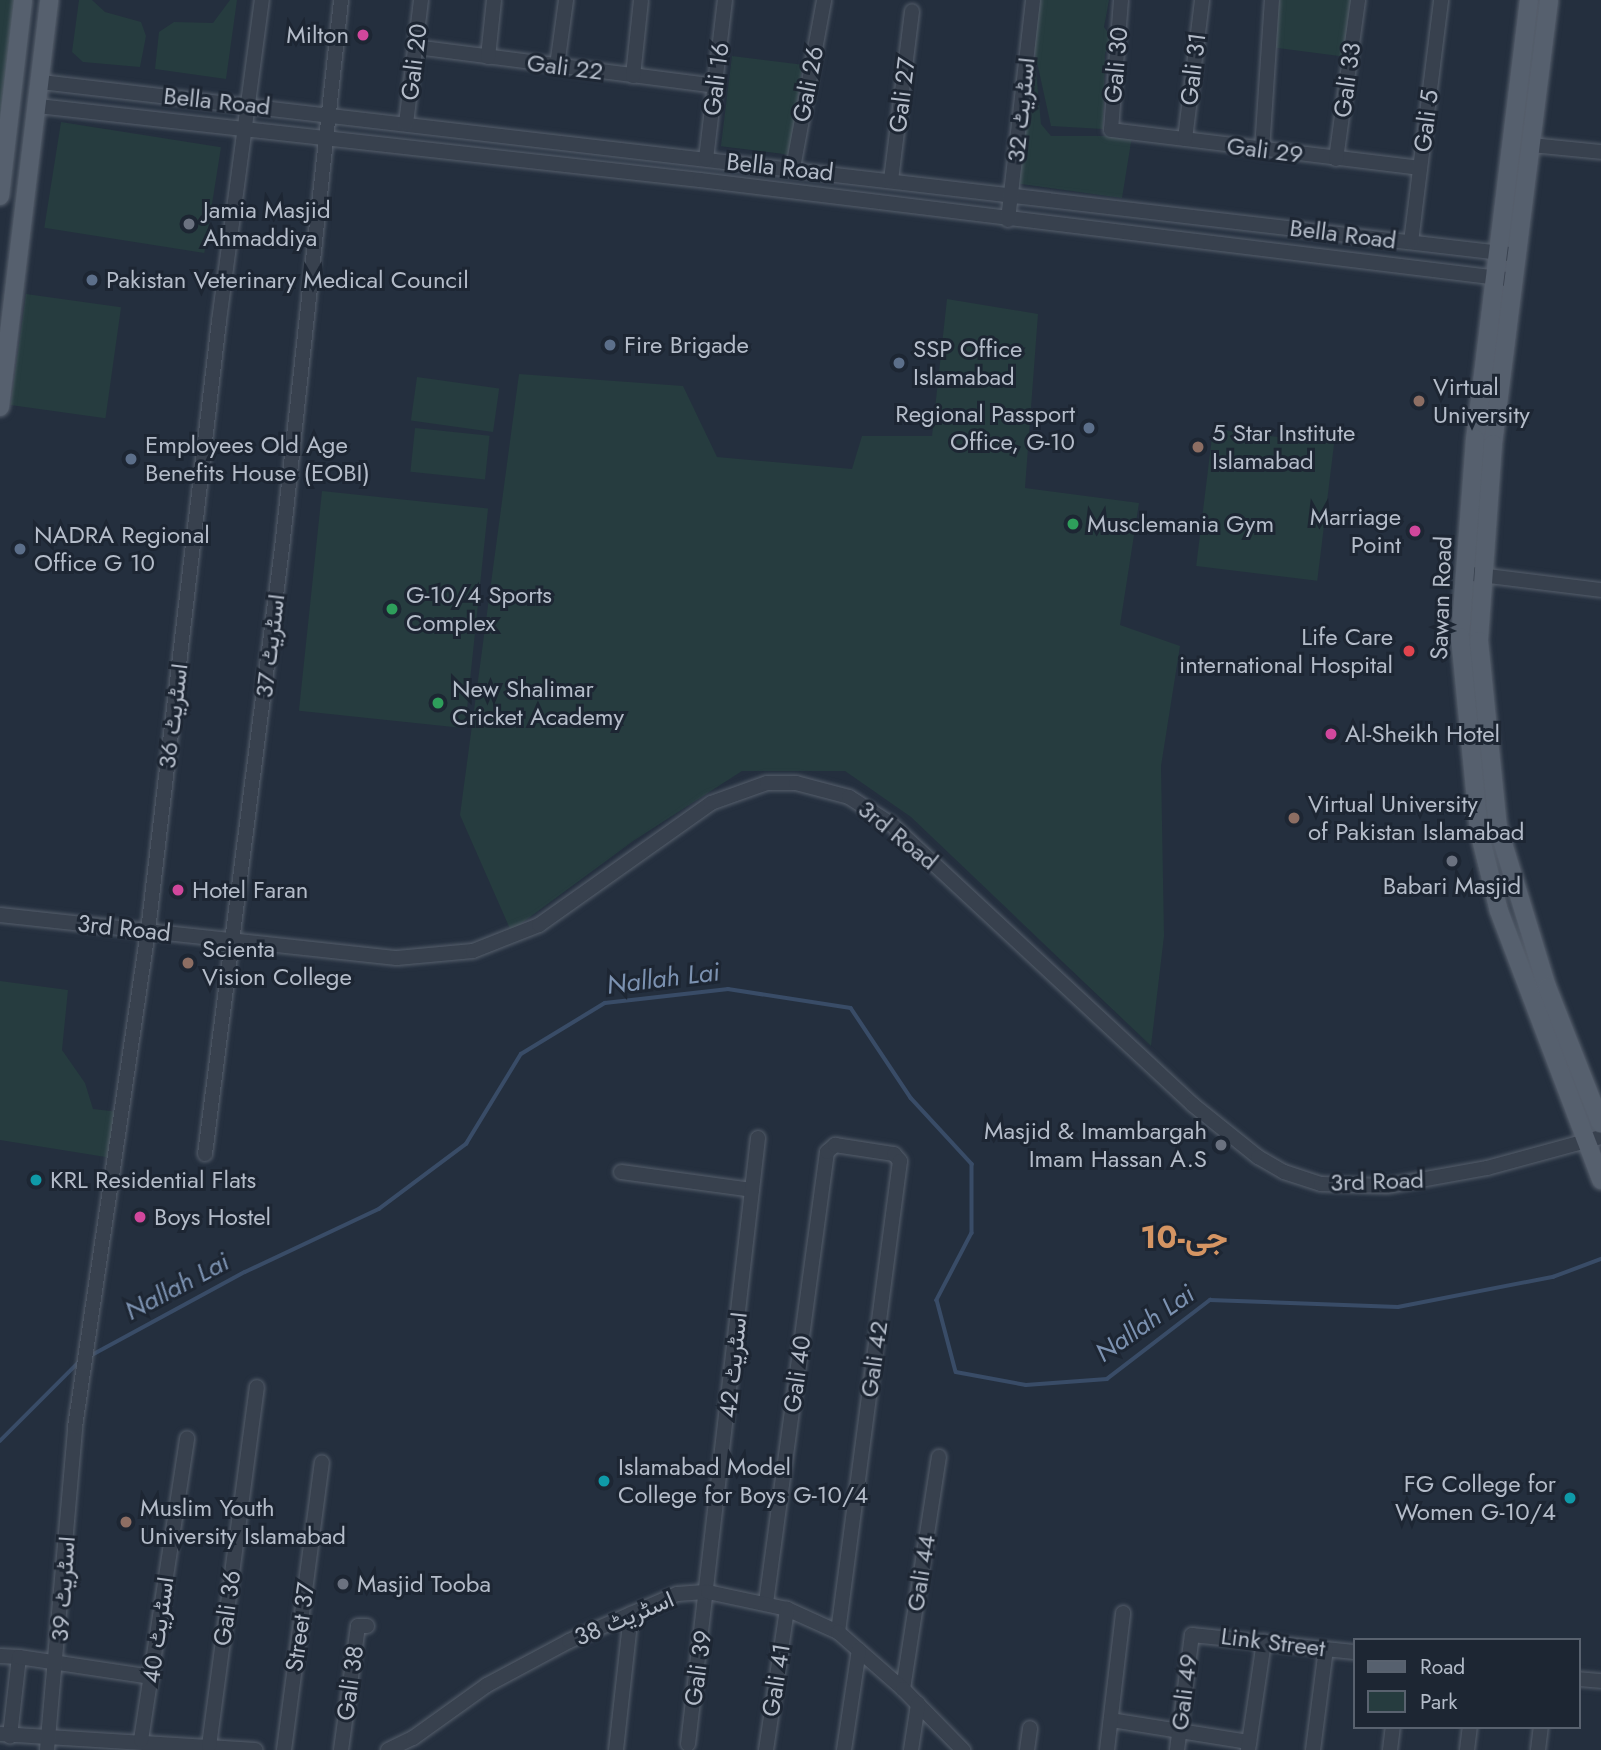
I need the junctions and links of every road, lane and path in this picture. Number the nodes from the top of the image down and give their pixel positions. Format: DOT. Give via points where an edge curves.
graph roads {
  1 [pos="23,0"];
  2 [pos="49,0"];
  3 [pos="262,0"];
  4 [pos="341,0"];
  5 [pos="421,0"];
  6 [pos="494,0"];
  7 [pos="566,0"];
  8 [pos="641,0"];
  9 [pos="725,0"];
  10 [pos="824,0"];
  11 [pos="1033,0"];
  12 [pos="1121,0"];
  13 [pos="1202,0"];
  14 [pos="1272,0"];
  15 [pos="1358,0"];
  16 [pos="1441,0"];
  17 [pos="1529,0"];
  18 [pos="1549,0"];
  19 [pos="912,10"];
  20 [pos="416,47"];
  21 [pos="488,57"];
  22 [pos="557,66"];
  23 [pos="633,76"];
  24 [pos="41,82"];
  25 [pos="715,86"];
  26 [pos="249,103"];
  27 [pos="38,106"];
  28 [pos="328,114"];
  29 [pos="406,124"];
  30 [pos="244,127"];
  31 [pos="1111,130"];
  32 [pos="327,137"];
  33 [pos="1185,139"];
  34 [pos="1531,145"];
  35 [pos="1262,150"];
  36 [pos="643,152"];
  37 [pos="1601,152"];
  38 [pos="706,159"];
  39 [pos="1336,159"];
  40 [pos="793,168"];
  41 [pos="1420,168"];
  42 [pos="815,171"];
  43 [pos="640,173"];
  44 [pos="891,180"];
  45 [pos="812,195"];
  46 [pos="1012,195"];
  47 [pos="0,197"];
  48 [pos="1008,220"];
  49 [pos="1284,228"];
  50 [pos="1411,242"];
  51 [pos="1281,252"];
  52 [pos="1497,253"];
  53 [pos="1518,255"];
  54 [pos="1494,278"];
  55 [pos="1515,280"];
  56 [pos="4,337"];
  57 [pos="0,407"];
  58 [pos="1465,573"];
  59 [pos="1483,576"];
  60 [pos="1601,590"];
  61 [pos="0,915"];
  62 [pos="148,931"];
  63 [pos="232,939"];
  64 [pos="1601,1124"];
  65 [pos="758,1138"];
  66 [pos="1594,1140"];
  67 [pos="829,1146"];
  68 [pos="205,1154"];
  69 [pos="621,1172"];
  70 [pos="1601,1180"];
  71 [pos="752,1190"];
  72 [pos="95,1304"];
  73 [pos="257,1387"];
  74 [pos="187,1438"];
  75 [pos="939,1457"];
  76 [pos="323,1462"];
  77 [pos="708,1592"];
  78 [pos="766,1603"];
  79 [pos="787,1609"];
  80 [pos="1123,1613"];
  81 [pos="631,1614"];
  82 [pos="367,1626"];
  83 [pos="838,1632"];
  84 [pos="1192,1635"];
  85 [pos="1264,1641"];
  86 [pos="1326,1649"];
  87 [pos="859,1650"];
  88 [pos="1352,1652"];
  89 [pos="0,1656"];
  90 [pos="19,1657"];
  91 [pos="58,1661"];
  92 [pos="151,1677"];
  93 [pos="1580,1679"];
  94 [pos="1601,1681"];
  95 [pos="903,1689"];
  96 [pos="0,1704"];
  97 [pos="918,1704"];
  98 [pos="15,1706"];
  99 [pos="1111,1720"];
  100 [pos="1030,1728"];
  101 [pos="1393,1729"];
  102 [pos="1470,1729"];
  103 [pos="1541,1729"];
  104 [pos="1179,1730"];
  105 [pos="5,1735"];
  106 [pos="47,1744"];
  107 [pos="135,1744"];
  108 [pos="415,1744"];
  109 [pos="688,1744"];
  110 [pos="1249,1746"];
  111 [pos="201,1747"];
  112 [pos="256,1750"];
  113 [pos="284,1750"];
  114 [pos="341,1750"];
  115 [pos="388,1750"];
  116 [pos="616,1750"];
  117 [pos="766,1750"];
  118 [pos="844,1750"];
  119 [pos="911,1750"];
  120 [pos="962,1750"];
  121 [pos="1027,1750"];
  122 [pos="1107,1750"];
  123 [pos="1177,1750"];
  124 [pos="1313,1750"];
  125 [pos="1390,1750"];
  126 [pos="1468,1750"];
  127 [pos="1538,1750"];
  1 -- 47 [label="main road"];
  2 -- 24 [label="main road"];
  3 -- 26 [label="street, اسٹریٹ 36"];
  4 -- 28 [label="street, اسٹریٹ 37"];
  5 -- 20 [label="street, Gali 20"];
  6 -- 21 [label="street"];
  7 -- 22 [label="street"];
  8 -- 23 [label="street"];
  9 -- 25 [label="street, Gali 16"];
  10 -- 40 [label="street, Gali 26"];
  11 -- 46 [label="street, اسٹریٹ 32"];
  12 -- 31 [label="street, Gali 30"];
  13 -- 33 [label="street, Gali 31"];
  14 -- 35 [label="street"];
  15 -- 39 [label="street, Gali 33"];
  16 -- 41 [label="street, Gali 5"];
  17 -- 52 [label="main road, Sawan Road"];
  18 -- 34 [label="main road, Sawan Road"];
  19 -- 44 [label="street, Gali 27"];
  20 -- 21 [label="street, Gali 22"];
  20 -- 29 [label="street, Gali 20"];
  21 -- 22 [label="street, Gali 22"];
  22 -- 23 [label="street, Gali 22"];
  23 -- 25 [label="street, Gali 22"];
  24 -- 26 [label="street, Bella Road"];
  24 -- 27 [label="main road"];
  25 -- 38 [label="street, Gali 16"];
  26 -- 28 [label="street, Bella Road"];
  26 -- 30 [label="street, اسٹریٹ 36"];
  27 -- 30 [label="street, Bella Road"];
  27 -- 56 [label="main road"];
  28 -- 29 [label="street, Bella Road"];
  28 -- 32 [label="street, اسٹریٹ 37"];
  29 -- 36 [label="street, Bella Road"];
  30 -- 32 [label="street, Bella Road"];
  30 -- 62 [label="street, اسٹریٹ 36"];
  31 -- 33 [label="street, Gali 29"];
  32 -- 43 [label="street, Bella Road"];
  32 -- 63 [label="street, اسٹریٹ 37" via="282,548"];
  33 -- 35 [label="street, Gali 29"];
  34 -- 37 [label="street"];
  34 -- 53 [label="main road, Sawan Road"];
  35 -- 39 [label="street, Gali 29"];
  36 -- 38 [label="street, Bella Road"];
  36 -- 43 [label="street"];
  38 -- 40 [label="street, Bella Road"];
  39 -- 41 [label="street, Gali 29"];
  40 -- 42 [label="street, Bella Road"];
  41 -- 50 [label="street, Gali 5"];
  42 -- 44 [label="street, Bella Road"];
  42 -- 45 [label="street"];
  43 -- 45 [label="street, Bella Road"];
  44 -- 46 [label="street, Bella Road"];
  45 -- 48 [label="street, Bella Road"];
  46 -- 48 [label="street, اسٹریٹ 32"];
  46 -- 49 [label="street, Bella Road"];
  48 -- 51 [label="street, Bella Road"];
  49 -- 50 [label="street, Bella Road"];
  49 -- 51 [label="street"];
  50 -- 52 [label="street, Bella Road"];
  51 -- 54 [label="street, Bella Road"];
  52 -- 53 [label="street, Bella Road"];
  52 -- 54 [label="main road, Sawan Road"];
  53 -- 55 [label="main road, Sawan Road"];
  54 -- 55 [label="street, Bella Road"];
  54 -- 58 [label="main road, Sawan Road"];
  55 -- 59 [label="main road, Sawan Road" via="1493,444"];
  56 -- 57 [label="main road"];
  58 -- 59 [label="street"];
  58 -- 66 [label="main road, Sawan Road" via="1460,637 1479,831 1499,911"];
  59 -- 60 [label="street"];
  59 -- 64 [label="main road, Sawan Road" via="1479,641 1498,827 1543,976"];
  61 -- 62 [label="street, 3rd Road"];
  62 -- 63 [label="street, 3rd Road"];
  62 -- 72 [label="street, اسٹریٹ 36"];
  63 -- 66 [label="street, 3rd Road" via="397,958 473,951 538,925 711,803 767,783 796,783 849,797 891,824 1192,1104 1231,1138 1284,1172 1321,1184 1387,1186 1435,1179"];
  63 -- 68 [label="street, اسٹریٹ 37"];
  65 -- 71 [label="street, اسٹریٹ 42"];
  66 -- 70 [label="main road, Sawan Road"];
  67 -- 78 [label="street, Gali 40"];
  67 -- 83 [label="street, Gali 42" via="894,1154 900,1161"];
  69 -- 71 [label="street"];
  71 -- 77 [label="street, اسٹریٹ 42"];
  72 -- 91 [label="street, اسٹریٹ 39" via="75,1427"];
  73 -- 111 [label="street, Gali 36"];
  74 -- 92 [label="street, اسٹریٹ 40"];
  75 -- 95 [label="street, Gali 44"];
  76 -- 113 [label="street, Street 37"];
  77 -- 78 [label="street, اسٹریٹ 38"];
  77 -- 81 [label="street, اسٹریٹ 38" via="677,1594"];
  77 -- 109 [label="street, Gali 39"];
  78 -- 79 [label="street, اسٹریٹ 38"];
  79 -- 83 [label="street, اسٹریٹ 38"];
  79 -- 117 [label="street, Gali 41"];
  80 -- 99 [label="street"];
  81 -- 108 [label="street, اسٹریٹ 38" via="487,1685"];
  81 -- 116 [label="street"];
  82 -- 114 [label="street, Gali 38" via="358,1626"];
  83 -- 87 [label="street, اسٹریٹ 38"];
  84 -- 85 [label="street, Link Street"];
  84 -- 104 [label="street, Gali 49"];
  85 -- 86 [label="street, Link Street"];
  85 -- 110 [label="street"];
  86 -- 88 [label="street, Link Street"];
  86 -- 124 [label="street"];
  87 -- 95 [label="street, اسٹریٹ 38"];
  87 -- 118 [label="street"];
  89 -- 90 [label="street"];
  90 -- 91 [label="street"];
  90 -- 98 [label="street"];
  91 -- 92 [label="street"];
  91 -- 106 [label="street, اسٹریٹ 39"];
  92 -- 107 [label="street, اسٹریٹ 40"];
  93 -- 94 [label="street"];
  95 -- 97 [label="street, اسٹریٹ 38"];
  96 -- 98 [label="street"];
  97 -- 119 [label="street"];
  97 -- 120 [label="street, اسٹریٹ 38"];
  98 -- 105 [label="street"];
  99 -- 104 [label="street"];
  99 -- 122 [label="street"];
  100 -- 121 [label="street"];
  101 -- 125 [label="street"];
  102 -- 126 [label="street"];
  103 -- 127 [label="street"];
  104 -- 110 [label="street"];
  104 -- 123 [label="street, Gali 49"];
  105 -- 106 [label="street"];
  106 -- 107 [label="street"];
  107 -- 111 [label="street"];
  108 -- 115 [label="street, اسٹریٹ 38"];
  111 -- 112 [label="street"];
}
